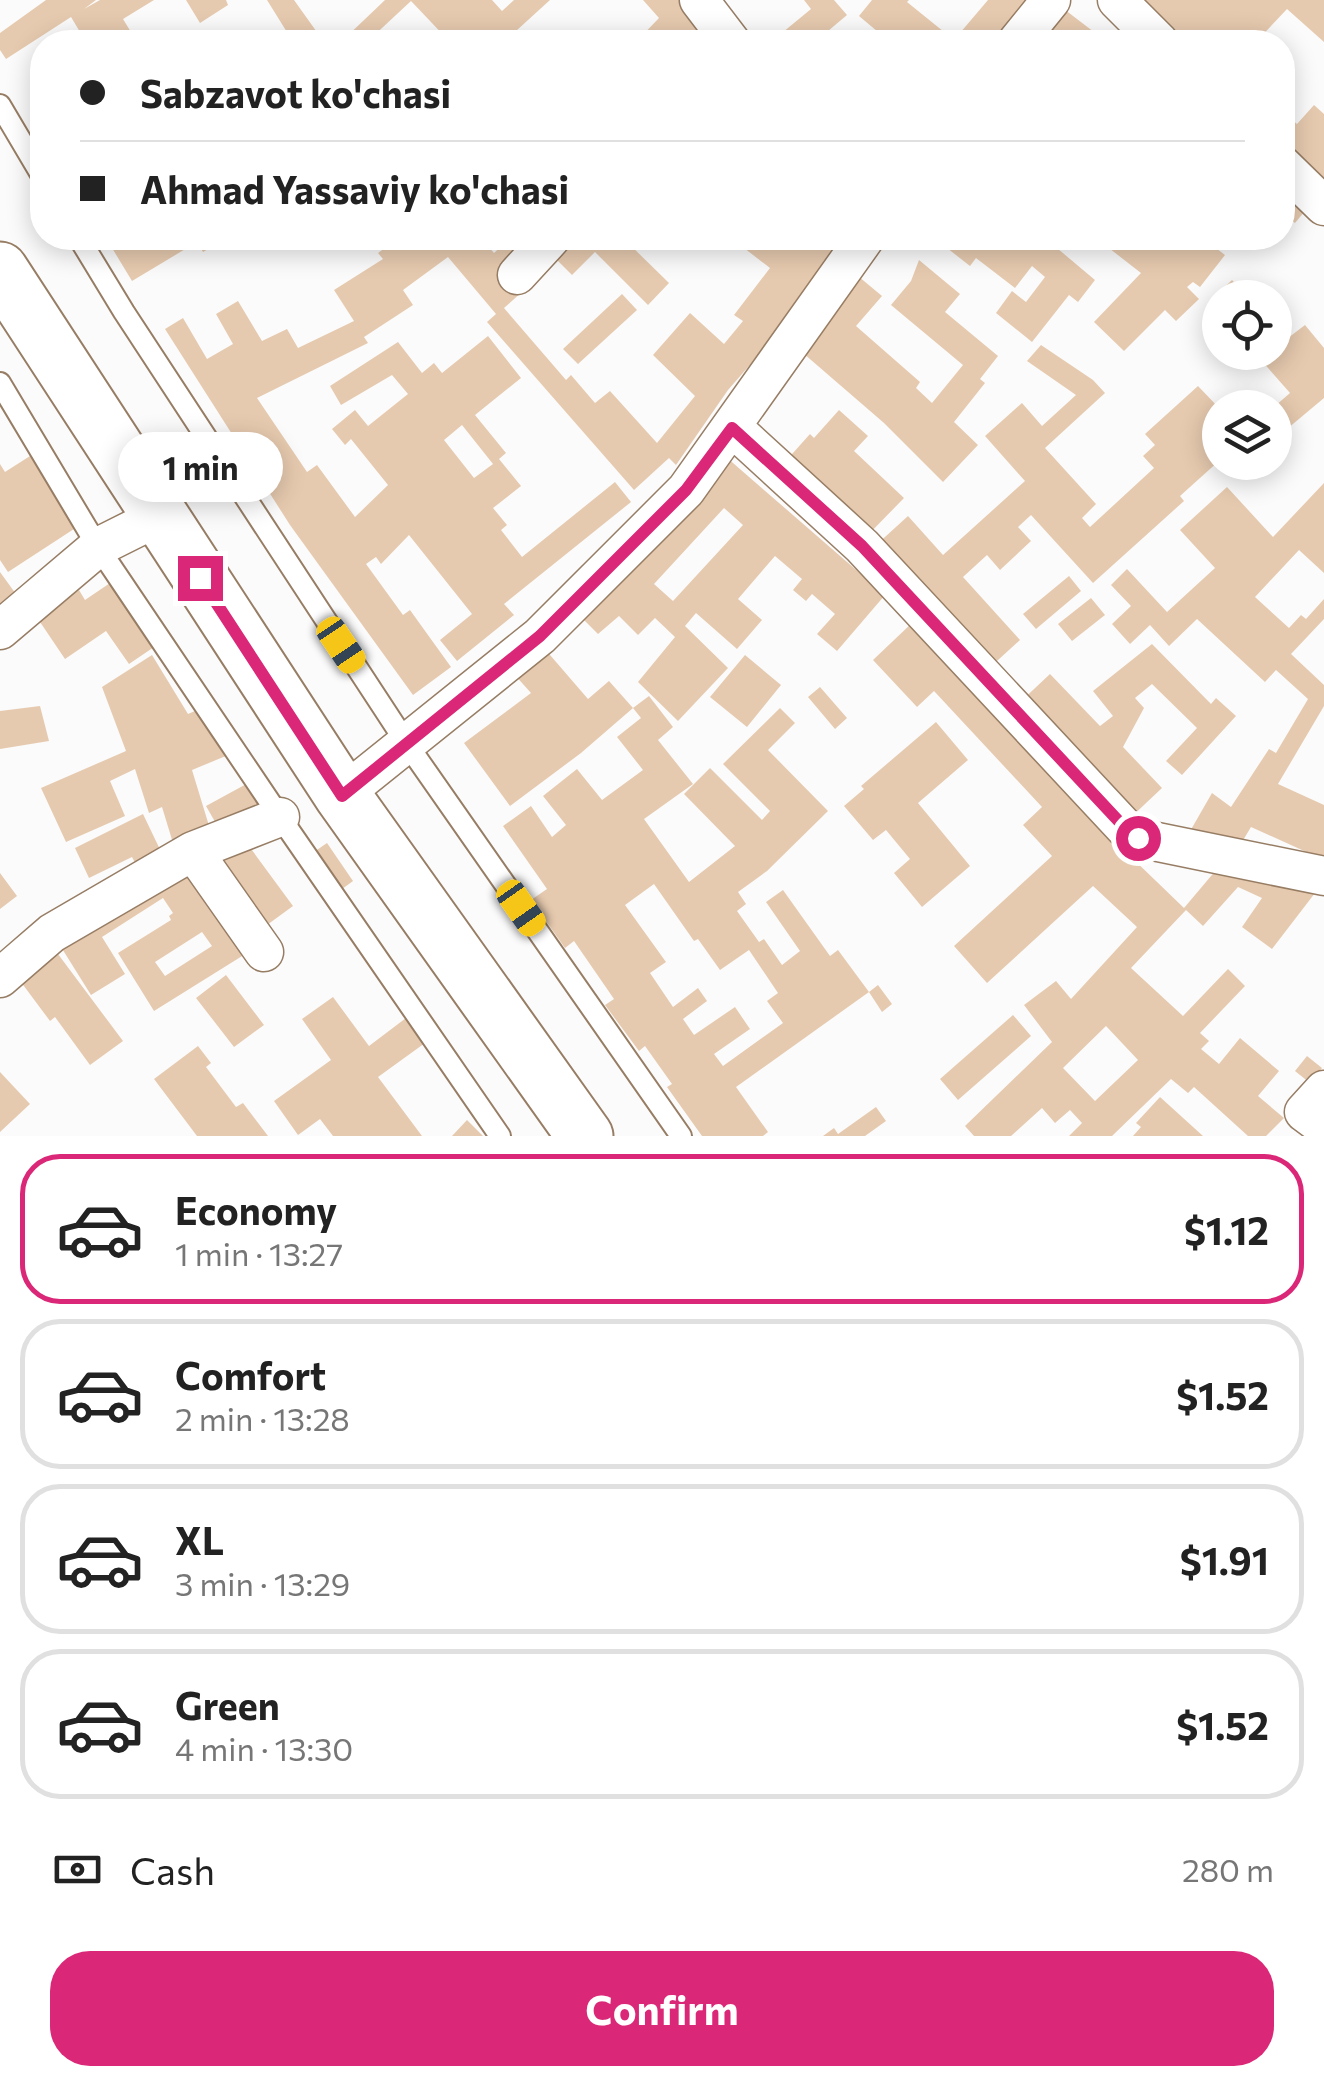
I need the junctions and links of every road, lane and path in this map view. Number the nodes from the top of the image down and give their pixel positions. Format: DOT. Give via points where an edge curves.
graph roads {
  1 [pos="699,0"];
  2 [pos="1051,0"];
  3 [pos="1116,0"];
  4 [pos="722,30"];
  5 [pos="1027,30"];
  6 [pos="1147,30"];
  7 [pos="0,105"];
  8 [pos="30,156"];
  9 [pos="1295,178"];
  10 [pos="1324,206"];
  11 [pos="86,250"];
  12 [pos="540,250"];
  13 [pos="856,250"];
  14 [pos="0,270"];
  15 [pos="517,275"];
  16 [pos="0,383"];
  17 [pos="732,428"];
  18 [pos="160,516"];
  19 [pos="98,547"];
  20 [pos="0,630"];
  21 [pos="407,744"];
  22 [pos="342,796"];
  23 [pos="280,818"];
  24 [pos="193,850"];
  25 [pos="1324,876"];
  26 [pos="264,952"];
  27 [pos="0,978"];
  28 [pos="1324,1090"];
  29 [pos="1324,1128"];
  30 [pos="568,1130"];
  31 [pos="500,1136"];
  32 [pos="681,1136"];
  1 -- 4 [label="street"];
  2 -- 5 [label="street"];
  3 -- 6 [label="street"];
  7 -- 8 [label="lane"];
  9 -- 10 [label="street"];
  11 -- 21 [label="lane"];
  12 -- 15 [label="street"];
  13 -- 17 [label="street"];
  14 -- 18 [label="main road"];
  16 -- 19 [label="lane"];
  17 -- 21 [label="street" via="686,490 540,636"];
  17 -- 25 [label="street" via="862,546 1126,829 1138,838"];
  18 -- 19 [label="street"];
  18 -- 22 [label="main road"];
  19 -- 20 [label="street"];
  19 -- 23 [label="lane"];
  21 -- 22 [label="street"];
  21 -- 32 [label="lane"];
  22 -- 30 [label="main road"];
  23 -- 24 [label="street"];
  23 -- 31 [label="lane"];
  24 -- 26 [label="street"];
  24 -- 27 [label="street" via="52,933"];
  28 -- 29 [label="street" via="1304,1112"];
}
